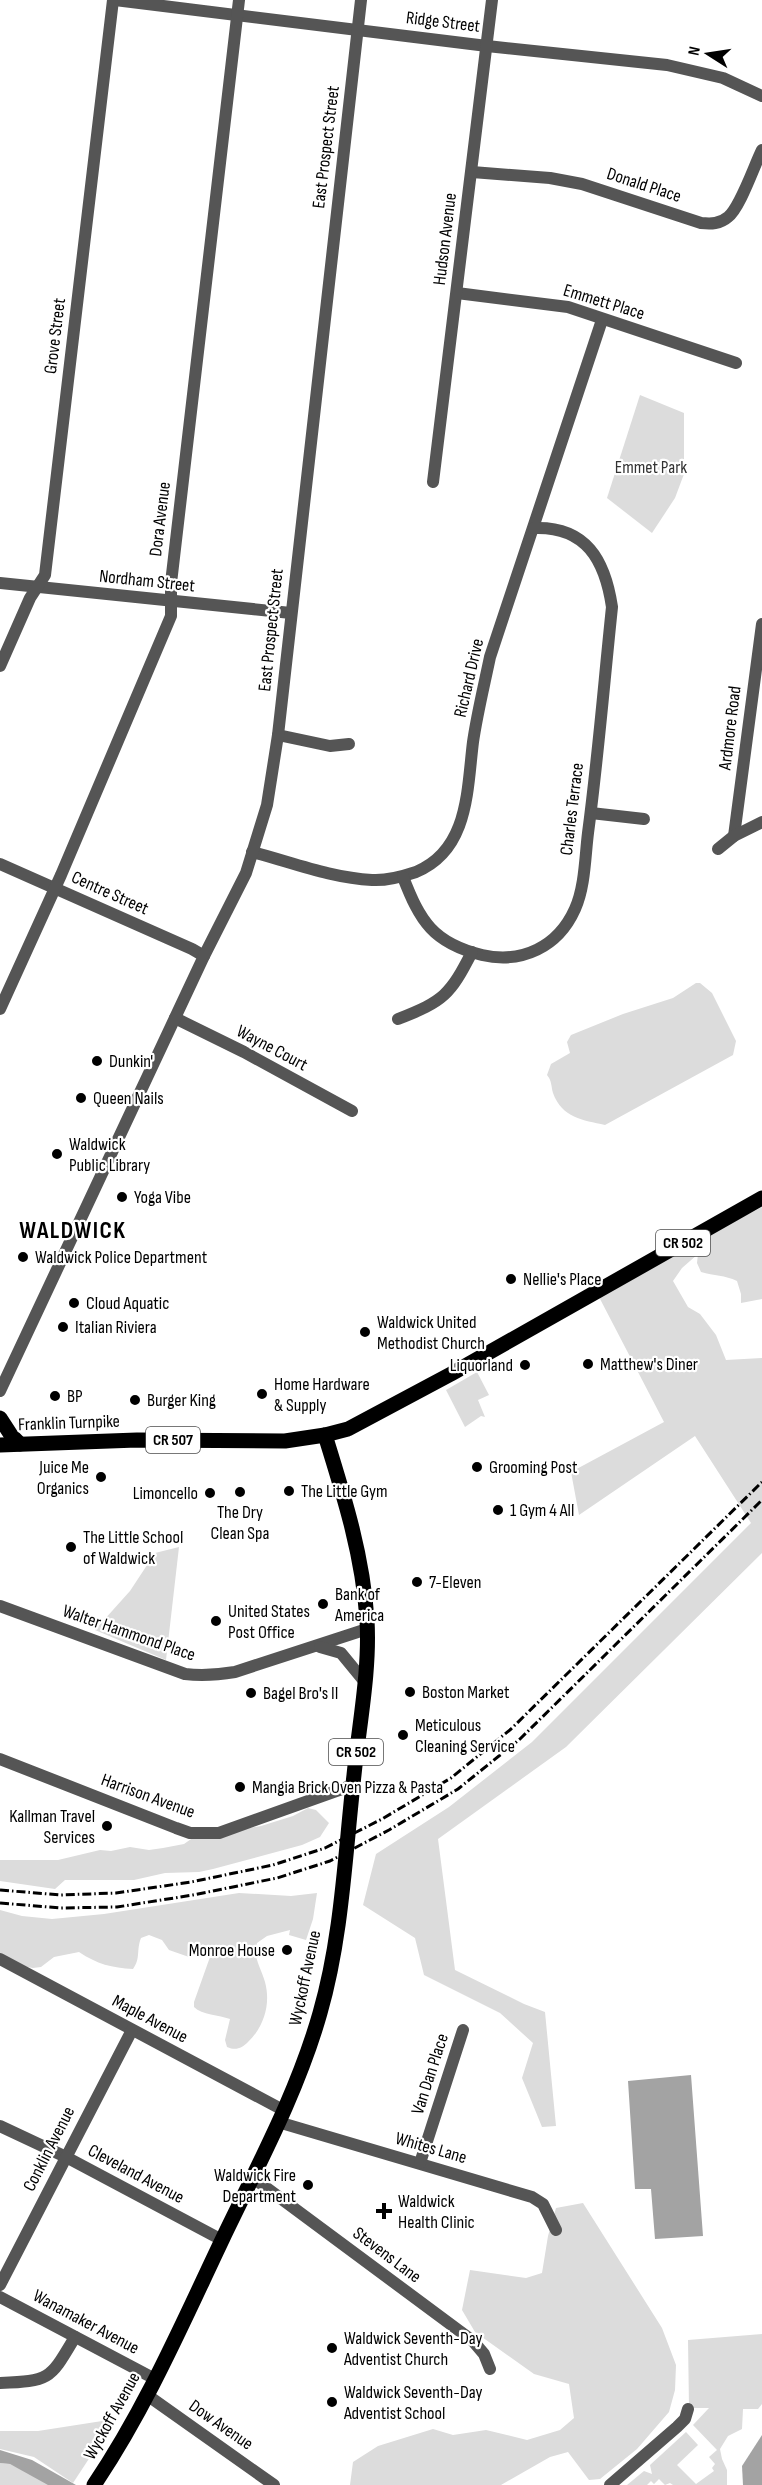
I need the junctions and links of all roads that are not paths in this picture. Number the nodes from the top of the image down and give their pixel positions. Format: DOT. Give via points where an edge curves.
graph roads {
  1 [pos="114,0"];
  2 [pos="239,0"];
  3 [pos="361,0"];
  4 [pos="492,0"];
  5 [pos="237,15"];
  6 [pos="358,30"];
  7 [pos="487,46"];
  8 [pos="762,96"];
  9 [pos="762,150"];
  10 [pos="472,171"];
  11 [pos="457,293"];
  12 [pos="602,320"];
  13 [pos="736,363"];
  14 [pos="433,482"];
  15 [pos="534,528"];
  16 [pos="0,583"];
  17 [pos="37,587"];
  18 [pos="172,601"];
  19 [pos="291,614"];
  20 [pos="762,624"];
  21 [pos="0,666"];
  22 [pos="278,735"];
  23 [pos="349,744"];
  24 [pos="591,813"];
  25 [pos="644,819"];
  26 [pos="762,822"];
  27 [pos="734,836"];
  28 [pos="718,849"];
  29 [pos="252,852"];
  30 [pos="0,864"];
  31 [pos="403,877"];
  32 [pos="55,888"];
  33 [pos="472,952"];
  34 [pos="204,956"];
  35 [pos="0,1009"];
  36 [pos="175,1018"];
  37 [pos="398,1019"];
  38 [pos="352,1111"];
  39 [pos="762,1198"];
  40 [pos="0,1391"];
  41 [pos="0,1418"];
  42 [pos="325,1435"];
  43 [pos="20,1444"];
  44 [pos="0,1445"];
  45 [pos="0,1606"];
  46 [pos="367,1629"];
  47 [pos="316,1646"];
  48 [pos="364,1682"];
  49 [pos="0,1759"];
  50 [pos="353,1785"];
  51 [pos="0,1959"];
  52 [pos="132,2030"];
  53 [pos="463,2030"];
  54 [pos="280,2116"];
  55 [pos="0,2126"];
  56 [pos="66,2157"];
  57 [pos="420,2163"];
  58 [pos="252,2177"];
  59 [pos="556,2230"];
  60 [pos="222,2240"];
  61 [pos="0,2285"];
  62 [pos="0,2297"];
  63 [pos="75,2337"];
  64 [pos="490,2369"];
  65 [pos="155,2379"];
  66 [pos="0,2383"];
  67 [pos="147,2395"];
  68 [pos="688,2409"];
  69 [pos="94,2485"];
  70 [pos="274,2485"];
  71 [pos="610,2485"];
  1 -- 5 [label="street, Ridge Street"];
  1 -- 17 [label="street, Grove Street" via="45,575"];
  2 -- 5 [label="street, Dora Avenue"];
  3 -- 6 [label="street, East Prospect Street"];
  4 -- 7 [label="street, Hudson Avenue"];
  5 -- 6 [label="street, Ridge Street"];
  5 -- 18 [label="street, Dora Avenue"];
  6 -- 7 [label="street, Ridge Street"];
  6 -- 19 [label="street, East Prospect Street"];
  7 -- 8 [label="street, Ridge Street" via="667,65 723,78"];
  7 -- 10 [label="street, Hudson Avenue"];
  9 -- 10 [label="street, Donald Place" via="735,210 721,222 711,224 582,184"];
  10 -- 11 [label="street, Hudson Avenue"];
  11 -- 12 [label="street, Emmett Place" via="568,307"];
  11 -- 14 [label="street, Hudson Avenue"];
  12 -- 13 [label="street, Emmett Place"];
  12 -- 15 [label="street, Richard Drive"];
  15 -- 24 [label="street, Charles Terrace" via="558,528 575,536 597,559 609,589 612,607"];
  15 -- 31 [label="street, Richard Drive" via="490,657 474,735 468,795 458,830 438,859"];
  16 -- 17 [label="street, Nordham Street"];
  17 -- 18 [label="street, Nordham Street"];
  17 -- 21 [label="street, Grove Street"];
  18 -- 19 [label="street, Nordham Street"];
  18 -- 32 [label="street, Dora Avenue" via="171,616"];
  19 -- 22 [label="street, East Prospect Street"];
  20 -- 27 [label="street, Ardmore Road"];
  22 -- 23 [label="street" via="330,746"];
  22 -- 29 [label="street, East Prospect Street" via="267,805"];
  24 -- 25 [label="street"];
  24 -- 33 [label="street, Charles Terrace" via="576,908 557,937 520,957"];
  26 -- 27 [label="street"];
  27 -- 28 [label="street"];
  29 -- 31 [label="street, Richard Drive" via="350,878"];
  29 -- 34 [label="street, East Prospect Street" via="246,873"];
  30 -- 32 [label="street, Centre Street"];
  31 -- 33 [label="street, Charles Terrace" via="423,922 449,942"];
  32 -- 34 [label="street, Centre Street"];
  32 -- 35 [label="street, Dora Avenue"];
  33 -- 37 [label="street" via="450,991 423,1009"];
  34 -- 36 [label="street, East Prospect Street"];
  36 -- 38 [label="street, Wayne Court"];
  36 -- 40 [label="street, East Prospect Street"];
  39 -- 42 [label="main road, Franklin Turnpike / CR 502" via="348,1429"];
  41 -- 43 [label="main road"];
  42 -- 43 [label="main road, Franklin Turnpike / CR 507" via="285,1441"];
  42 -- 46 [label="main road, Wyckoff Avenue / CR 502" via="355,1540"];
  43 -- 44 [label="main road, Franklin Turnpike / CR 507"];
  45 -- 47 [label="street, Walter Hammond Place" via="185,1674 215,1676"];
  46 -- 47 [label="street, Walter Hammond Place"];
  46 -- 48 [label="main road, Wyckoff Avenue / CR 502"];
  47 -- 48 [label="street" via="341,1653"];
  48 -- 50 [label="main road, Wyckoff Avenue / CR 502"];
  49 -- 50 [label="street, Harrison Avenue" via="176,1828 206,1834 219,1833"];
  50 -- 54 [label="main road, Wyckoff Avenue / CR 502" via="330,1970 321,2011 301,2071"];
  51 -- 52 [label="street, Maple Avenue"];
  52 -- 54 [label="street, Maple Avenue"];
  52 -- 56 [label="street, Conklin Avenue"];
  53 -- 57 [label="street, Van Dan Place"];
  54 -- 57 [label="street, Whites Lane"];
  54 -- 58 [label="main road, Wyckoff Avenue / CR 502"];
  55 -- 56 [label="street, Cleveland Avenue"];
  56 -- 60 [label="street, Cleveland Avenue"];
  56 -- 61 [label="street, Conklin Avenue"];
  57 -- 59 [label="street, Whites Lane" via="532,2197 543,2204"];
  58 -- 60 [label="main road, Wyckoff Avenue / CR 502"];
  58 -- 64 [label="street, Stevens Lane" via="473,2341"];
  60 -- 65 [label="main road, Wyckoff Avenue / CR 502"];
  62 -- 63 [label="street, Wanamaker Avenue"];
  63 -- 65 [label="street, Wanamaker Avenue"];
  63 -- 66 [label="street" via="55,2371 45,2378"];
  65 -- 67 [label="main road, Wyckoff Avenue / CR 502"];
  67 -- 69 [label="main road, Wyckoff Avenue / CR 502"];
  67 -- 70 [label="street, Dow Avenue"];
  68 -- 71 [label="street" via="685,2420"];
}
